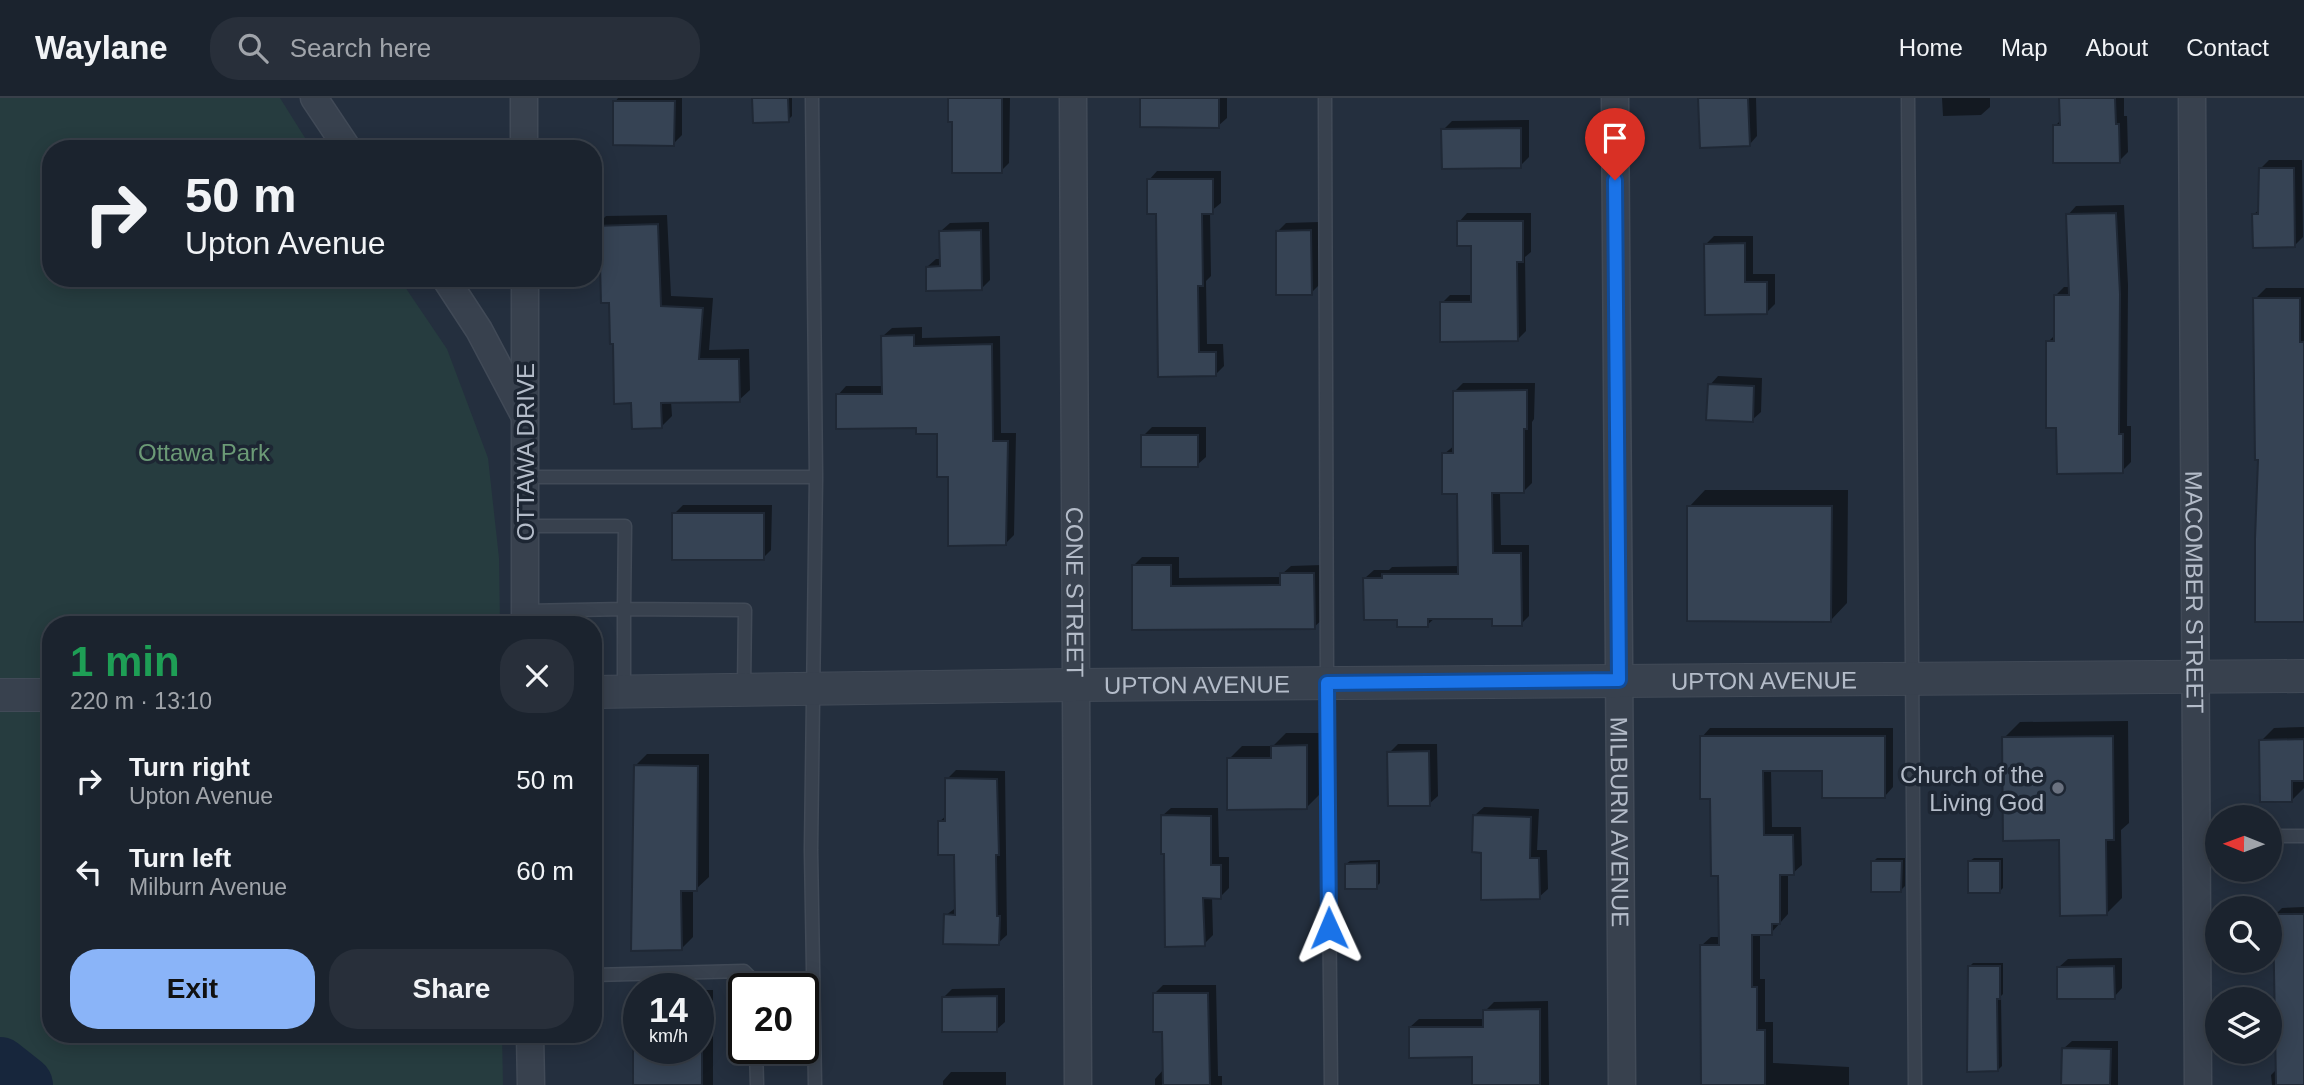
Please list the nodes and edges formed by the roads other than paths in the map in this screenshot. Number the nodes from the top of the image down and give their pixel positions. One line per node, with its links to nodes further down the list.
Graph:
1 (314, 98): 9 (street)
2 (524, 98): 10 (street)
3 (812, 98): 15 (lane)
4 (1073, 98): 25 (street, CONE STREET)
5 (1325, 98): 24 (lane)
6 (1615, 98): 23 (street, MILBURN AVENUE)
7 (1908, 98): 22 (lane)
8 (2192, 98): 21 (street, MACOMBER STREET)
9 (342, 140)
10 (524, 140)
11 (451, 287): 13 (street)
12 (525, 287): 13 (street, OTTAWA DRIVE)
13 (525, 416): 14 (street, OTTAWA DRIVE)
14 (525, 477): 15 (lane); 16 (street, OTTAWA DRIVE)
15 (816, 477): 26 (lane)
16 (526, 526): 17 (lane); 18 (street, OTTAWA DRIVE)
17 (624, 609): 19 (lane); 27 (lane); 28 (lane)
18 (525, 616)
19 (547, 616)
20 (2304, 676): 21 (street, UPTON AVENUE)
21 (2196, 677): 22 (street, UPTON AVENUE); 31 (street, MACOMBER STREET)
22 (1912, 679): 23 (street, UPTON AVENUE); 45 (lane)
23 (1619, 680): 24 (street, UPTON AVENUE); 44 (street, MILBURN AVENUE)
24 (1327, 683): 25 (street, UPTON AVENUE); 43 (lane)
25 (1075, 685): 26 (street, UPTON AVENUE); 42 (street, CONE STREET)
26 (812, 689): 27 (street, UPTON AVENUE); 41 (lane)
27 (744, 690): 28 (street, UPTON AVENUE)
28 (608, 692)
29 (0, 695): 30 (street)
30 (42, 695)
31 (2205, 808)
32 (2282, 836): 33 (lane)
33 (2304, 836)
34 (2205, 882): 46 (street, MACOMBER STREET)
35 (746, 973): 36 (lane)
36 (602, 975)
37 (530, 1043): 39 (street)
38 (756, 1064): 40 (lane)
39 (531, 1085)
40 (757, 1085)
41 (815, 1085)
42 (1078, 1085)
43 (1331, 1085)
44 (1622, 1085)
45 (1915, 1085)
46 (2198, 1085)

